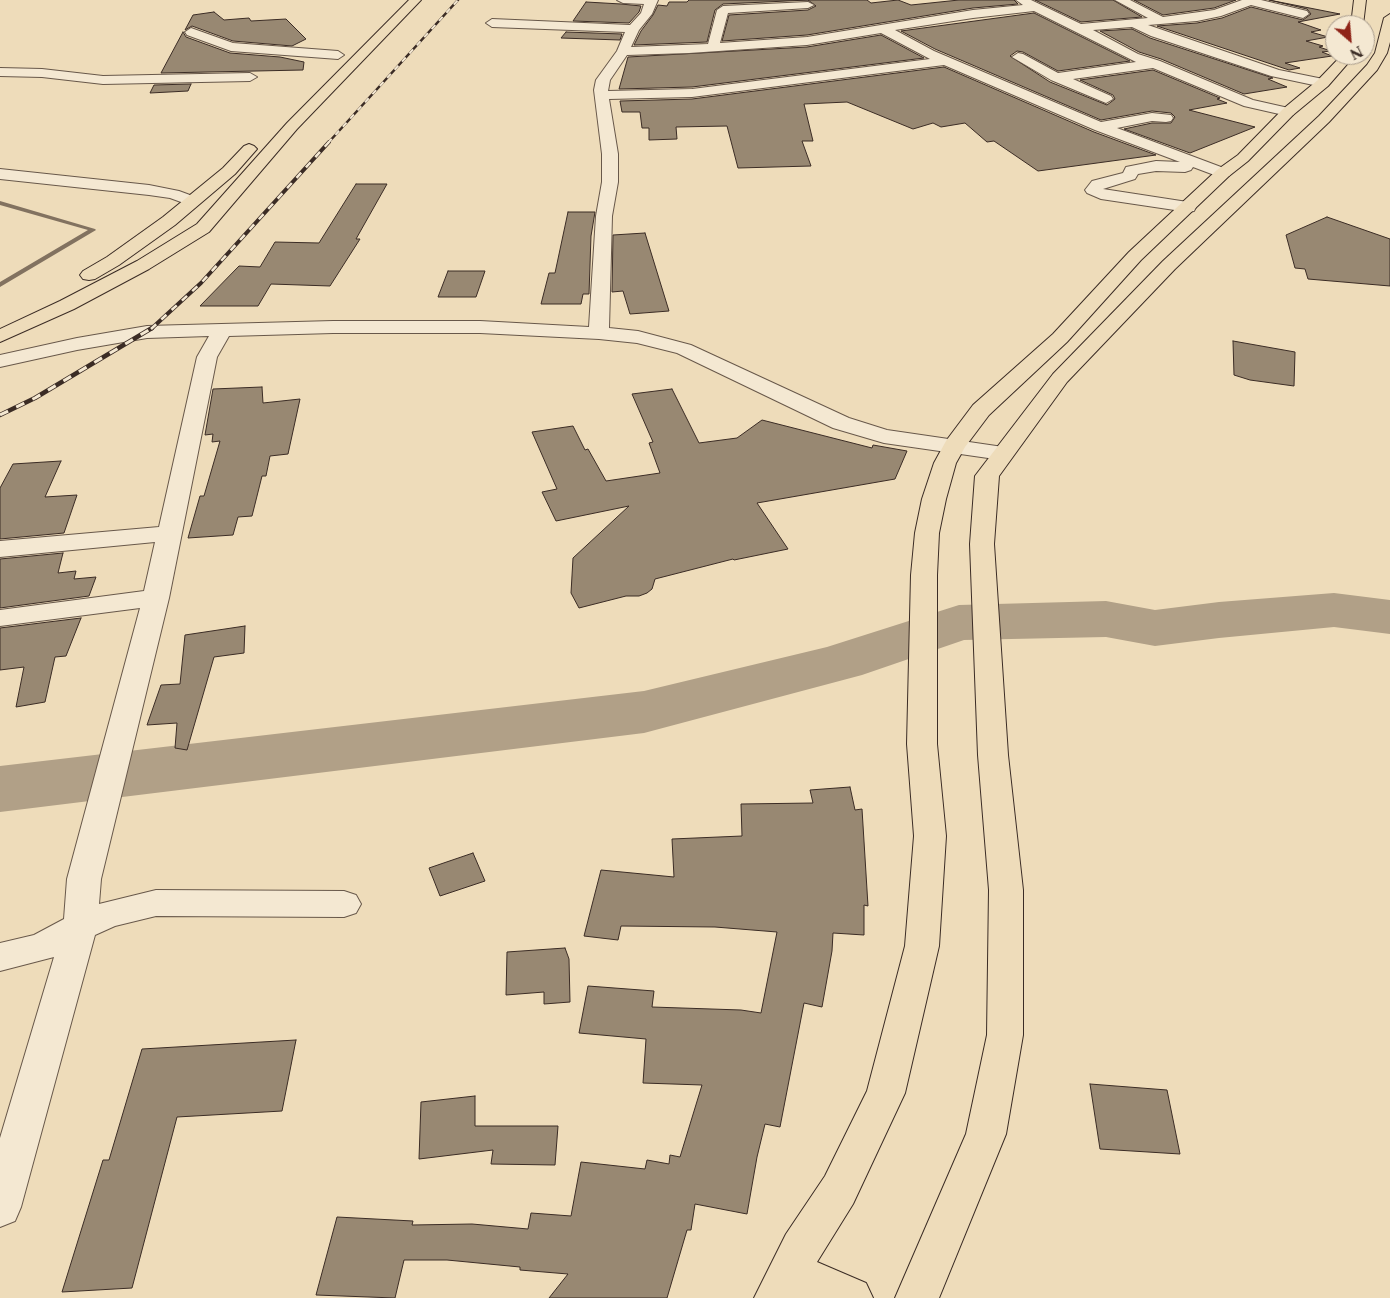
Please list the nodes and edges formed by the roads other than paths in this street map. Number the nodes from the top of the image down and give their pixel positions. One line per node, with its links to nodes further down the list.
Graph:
1 (396, 0): 29 (main road)
2 (415, 0): 54 (main road)
3 (623, 0): 4 (street)
4 (652, 0): 23 (street)
5 (1022, 0): 10 (street)
6 (1121, 0): 17 (street)
7 (1252, 0): 14 (street); 17 (street)
8 (1360, 0): 15 (main road)
9 (809, 7): 11 (street)
10 (1034, 7): 18 (street); 22 (street)
11 (745, 8): 16 (street); 27 (street)
12 (907, 10): 18 (street)
13 (1390, 13): 57 (main road)
14 (1303, 14)
15 (1358, 15)
16 (755, 20)
17 (1161, 20): 20 (street)
18 (928, 22): 24 (street)
19 (492, 23): 23 (street)
20 (1134, 23): 22 (street); 40 (street)
21 (831, 25): 26 (street)
22 (1079, 28): 32 (street)
23 (633, 29): 28 (street)
24 (883, 29): 26 (street); 31 (street)
25 (191, 32): 29 (street)
26 (846, 36): 27 (street)
27 (713, 47): 28 (street)
28 (623, 51): 41 (street)
29 (338, 55): 35 (main road)
30 (1018, 57): 38 (street)
31 (947, 61): 41 (street); 45 (street)
32 (1155, 64): 38 (street); 43 (street)
33 (1340, 65): 40 (main road)
34 (182, 69): 39 (street)
35 (326, 69)
36 (0, 72): 39 (street)
37 (250, 77): 39 (street)
38 (1059, 77): 42 (street)
39 (157, 79)
40 (1323, 83): 43 (main road)
41 (602, 95): 53 (street)
42 (1106, 99)
43 (1288, 112): 47 (main road)
44 (1166, 118): 45 (street)
45 (1100, 127): 47 (street)
46 (259, 136): 49 (main road)
47 (1215, 171): 50 (main road); 50 (street)
48 (0, 174): 49 (street)
49 (192, 201): 51 (main road)
50 (1188, 207): 56 (main road)
51 (0, 323)
52 (222, 331): 53 (street); 55 (street); 58 (street)
53 (599, 333): 56 (street)
54 (0, 336)
55 (0, 361)
56 (954, 446): 57 (street); 66 (main road)
57 (1002, 454): 68 (main road)
58 (170, 533): 59 (street); 60 (street)
59 (0, 549)
60 (156, 598): 61 (street); 63 (street)
61 (0, 618)
62 (344, 904): 63 (street)
63 (80, 926): 64 (street); 65 (street)
64 (0, 957)
65 (0, 1207)
66 (784, 1285): 67 (main road)
67 (851, 1298)
68 (917, 1298)

